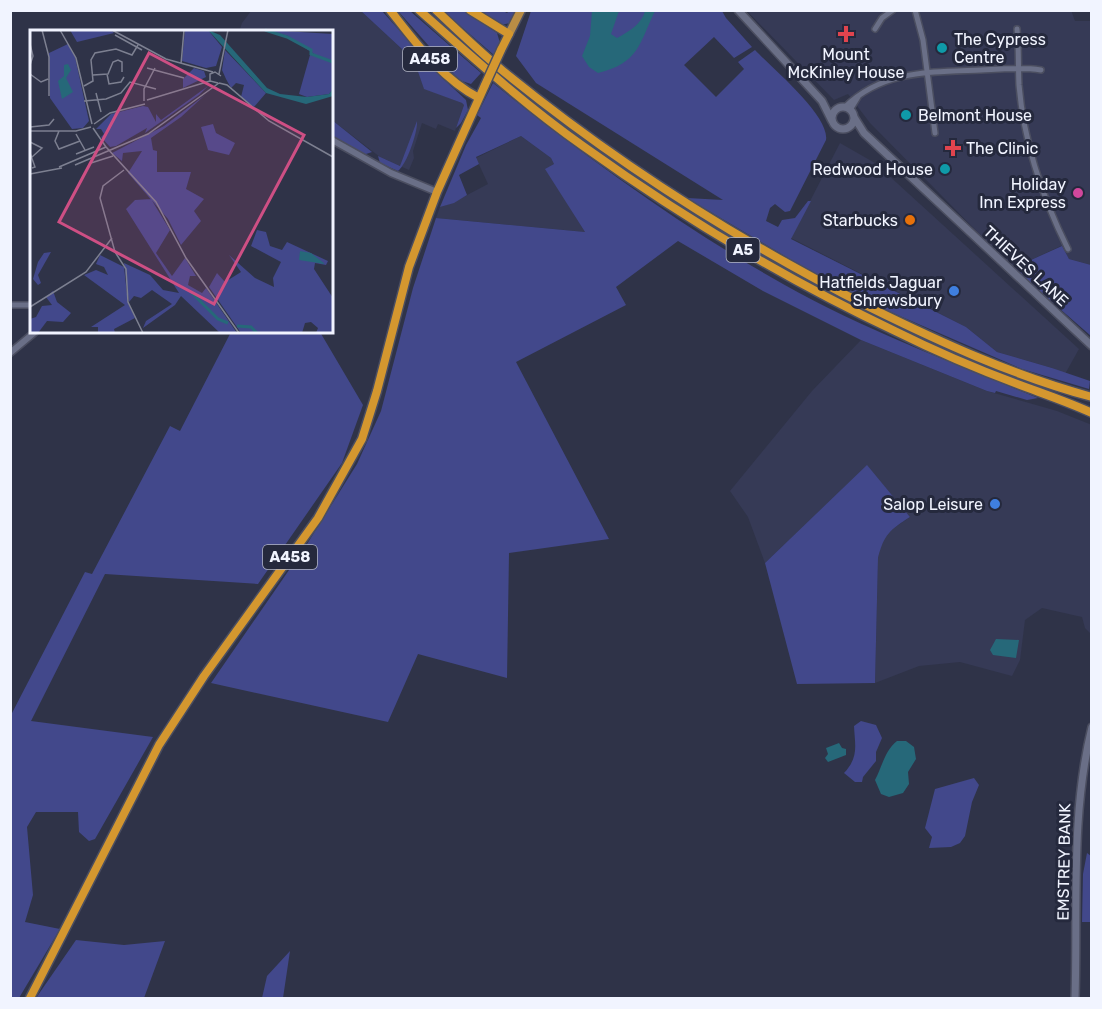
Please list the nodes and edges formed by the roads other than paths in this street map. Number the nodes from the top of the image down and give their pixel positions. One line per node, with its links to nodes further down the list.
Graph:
1 (390, 10): 15 (highway, A458)
2 (419, 10): 31 (highway, A5)
3 (436, 10): 30 (highway, A5)
4 (470, 10): 11 (highway)
5 (521, 10): 11 (main road, A458)
6 (738, 10): 16 (main road)
7 (893, 10): 9 (street)
8 (915, 10): 14 (street)
9 (875, 29)
10 (1017, 29): 12 (street)
11 (509, 34): 15 (highway, A458, bridge)
12 (1019, 68): 13 (street); 14 (street); 24 (street)
13 (1041, 70)
14 (926, 71): 17 (street); 21 (street)
15 (479, 98): 23 (highway, A458)
16 (822, 101): 17 (main road); 18 (main road)
17 (846, 111): 18 (main road); 19 (main road); 20 (main road)
18 (832, 120): 19 (main road)
19 (847, 128): 20 (main road)
20 (864, 133): 28 (main road, THIEVES LANE)
21 (935, 133)
22 (333, 141): 23 (street)
23 (437, 192): 33 (highway, A458)
24 (1068, 249)
25 (10, 305): 26 (street)
26 (30, 305)
27 (34, 333): 29 (street)
28 (1092, 346)
29 (10, 353)
30 (1092, 397)
31 (1092, 413)
32 (1092, 727): 34 (main road, EMSTREY BANK)
33 (30, 999)
34 (1075, 999)

